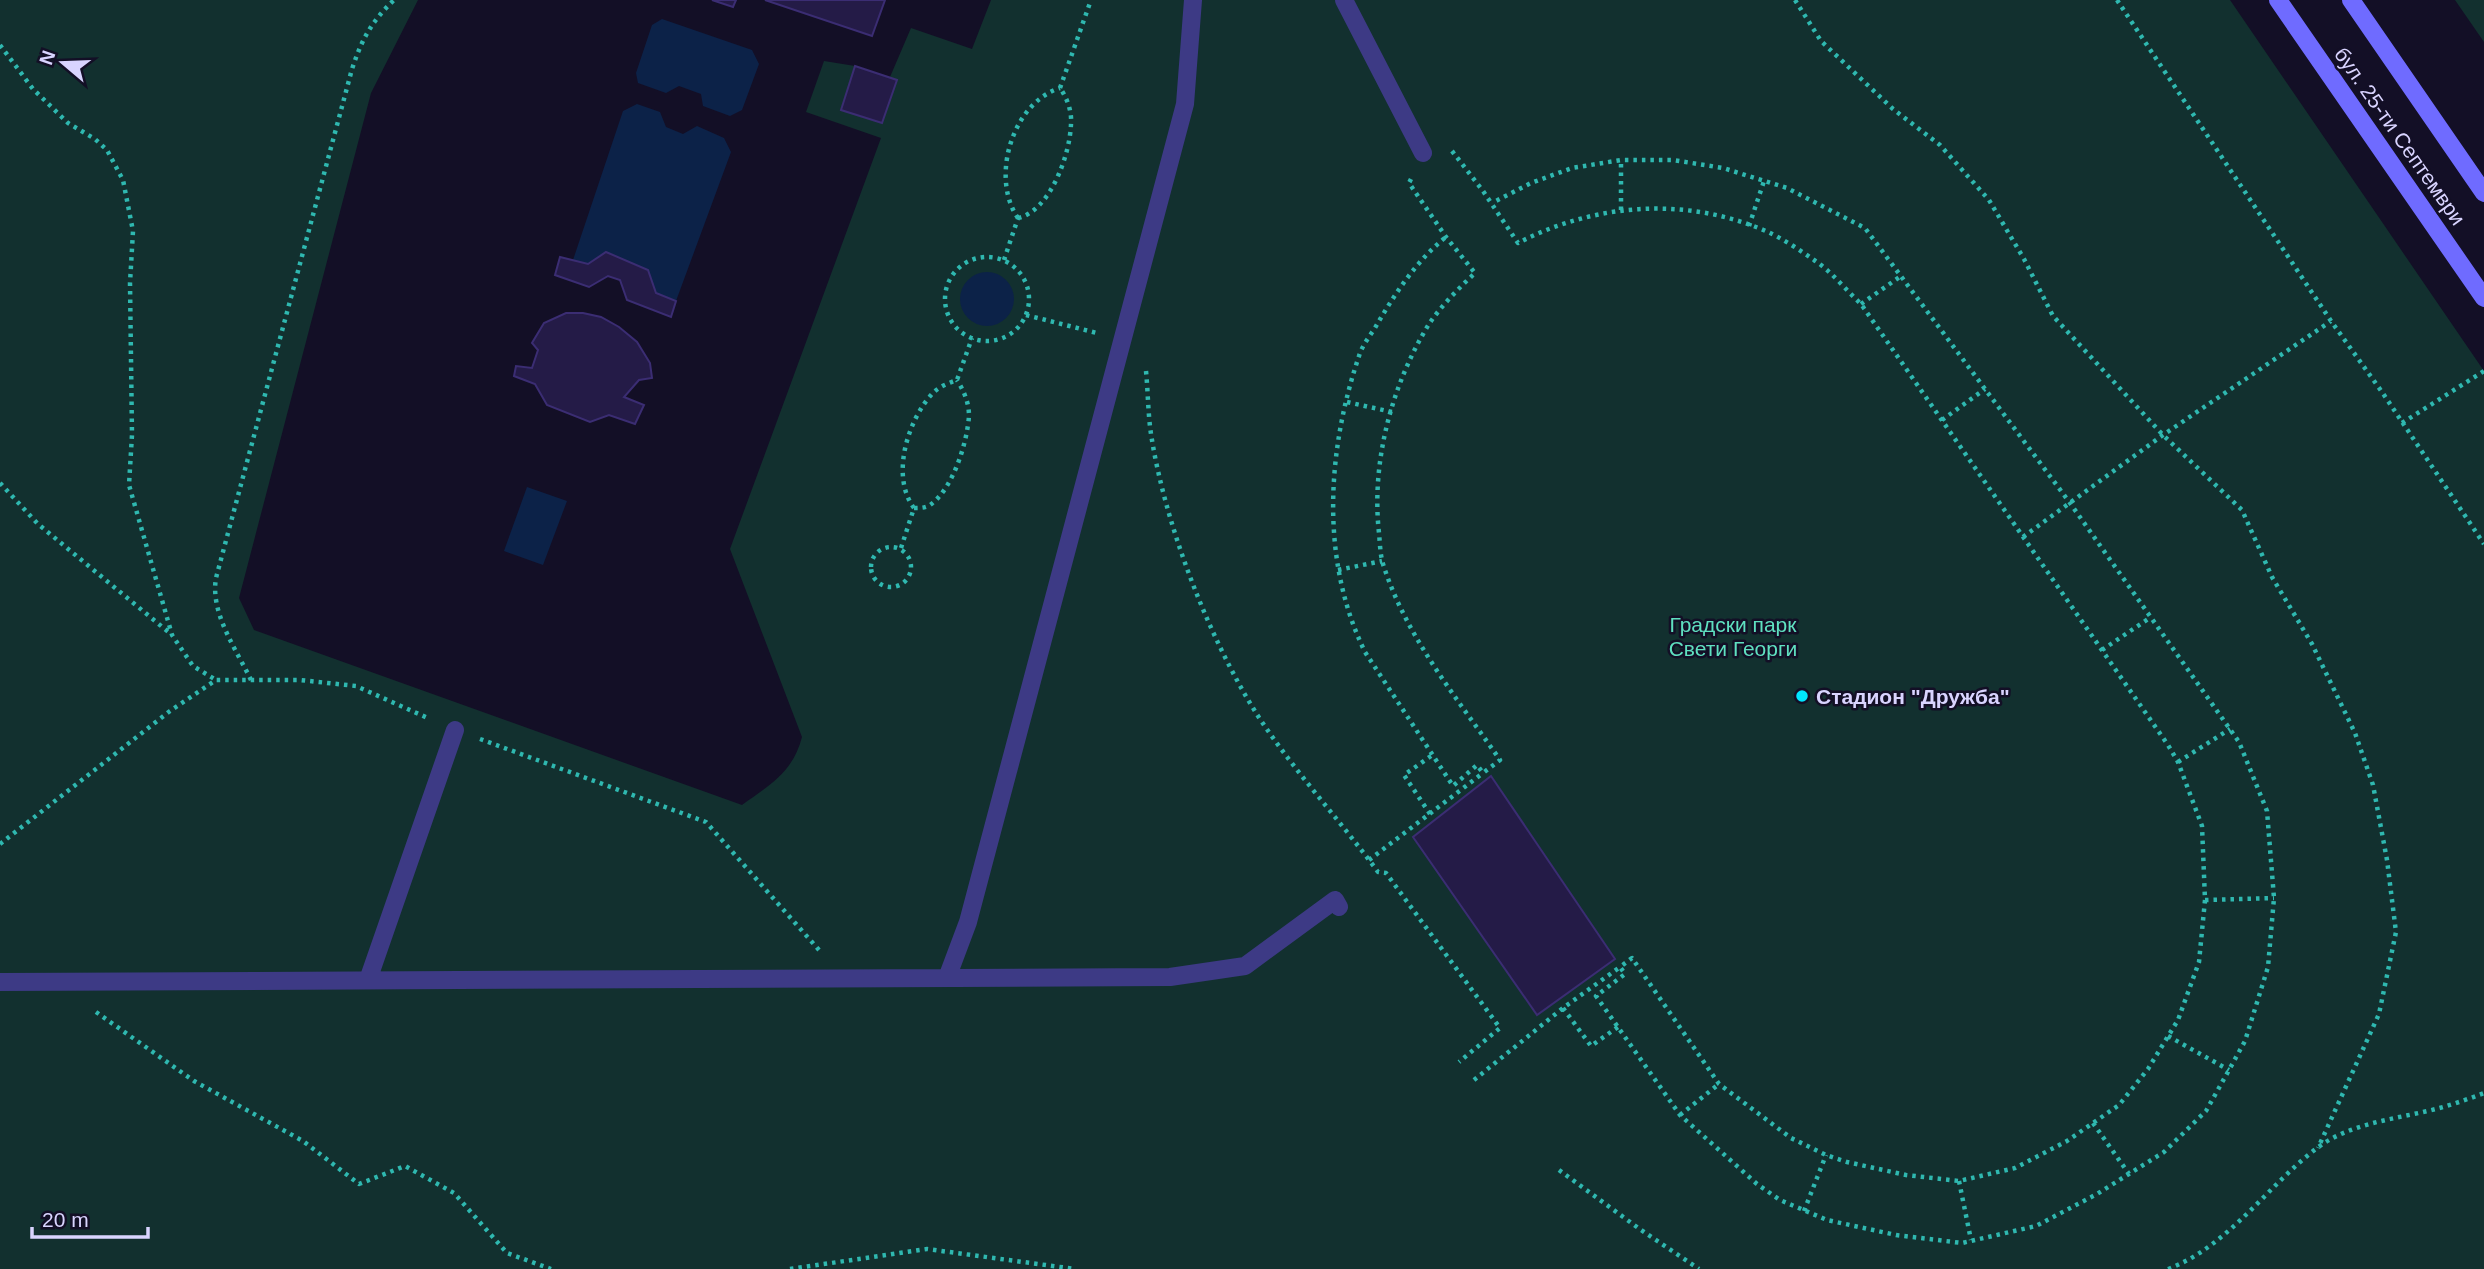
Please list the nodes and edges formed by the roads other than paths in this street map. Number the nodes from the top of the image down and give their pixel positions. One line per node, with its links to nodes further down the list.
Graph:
1 (1192, 0): 10 (lane)
2 (1344, 0): 5 (lane)
3 (2278, 0): 7 (main road, бул. 25-ти Септември)
4 (2351, 0): 6 (main road, бул. 25-ти Септември)
5 (1423, 153)
6 (2484, 193)
7 (2484, 298)
8 (455, 730): 11 (lane)
9 (1339, 907): 10 (lane)
10 (947, 978): 11 (lane)
11 (368, 980): 12 (lane)
12 (0, 982)

